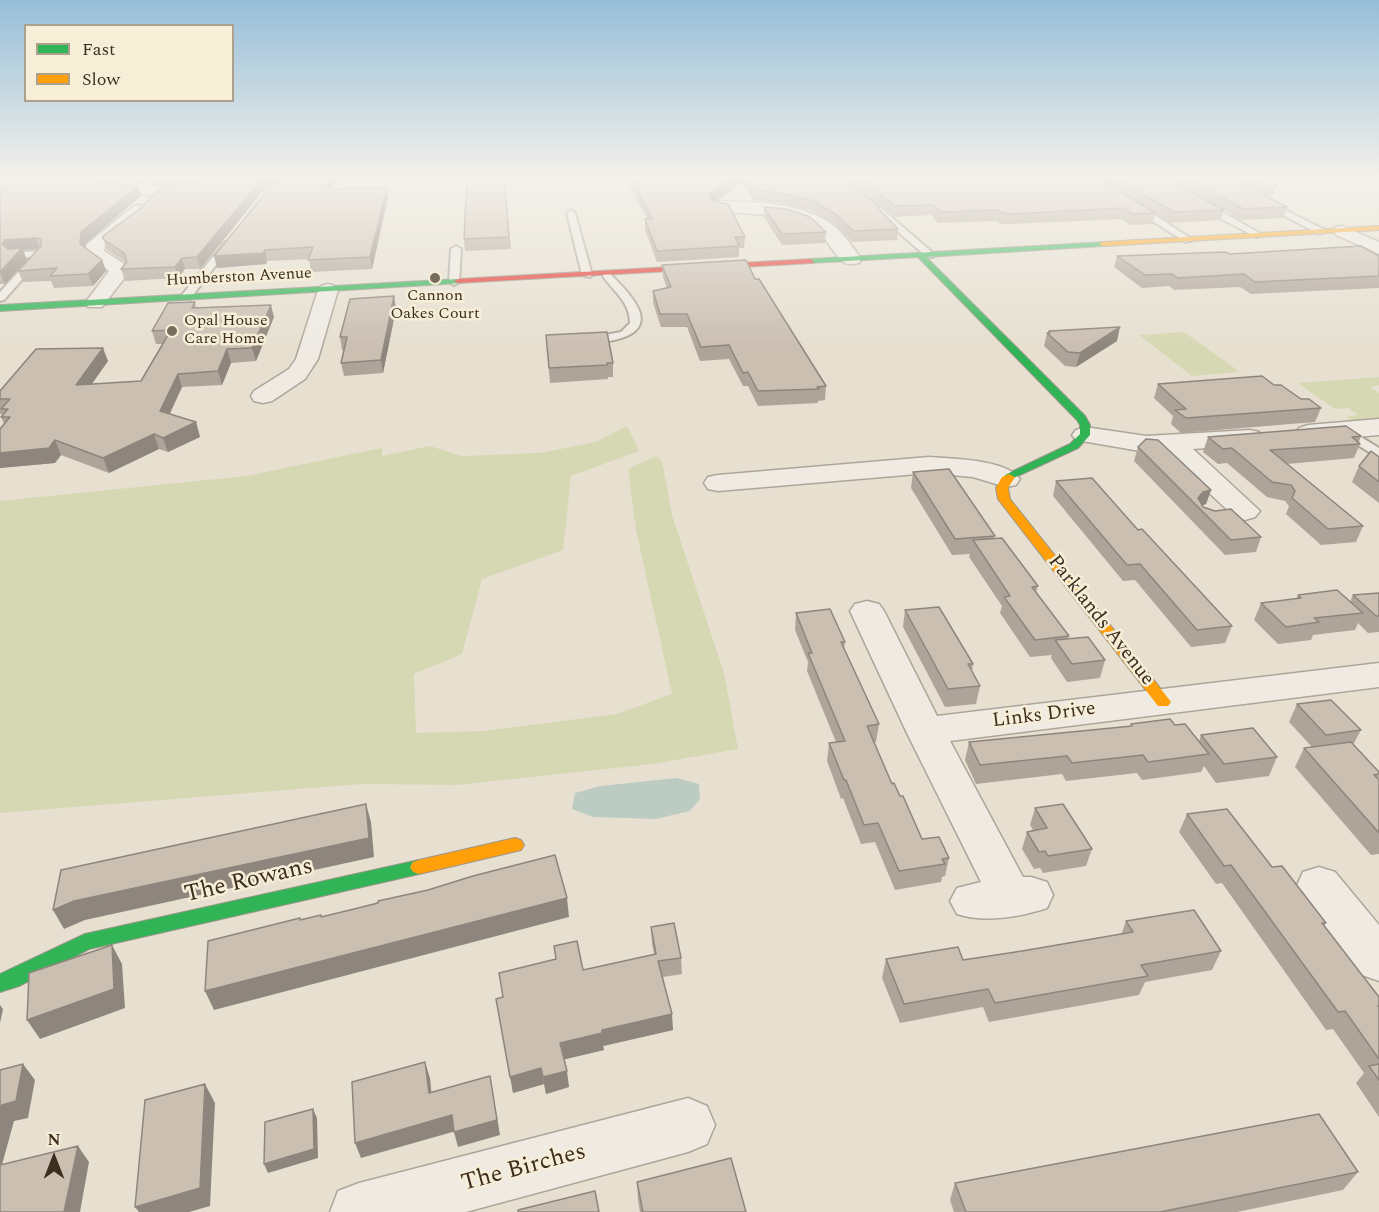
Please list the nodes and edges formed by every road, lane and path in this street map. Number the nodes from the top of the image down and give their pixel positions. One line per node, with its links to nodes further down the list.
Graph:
1 (108, 235): 22 (street)
2 (235, 235): 20 (lane)
3 (577, 235): 17 (lane)
4 (832, 235): 15 (street)
5 (903, 235): 14 (lane)
6 (1180, 235): 10 (lane)
7 (1259, 235): 8 (main road, Humberston Avenue); 10 (main road, Humberston Avenue)
8 (1268, 235)
9 (1349, 235): 12 (street)
10 (1189, 240): 14 (main road, Humberston Avenue)
11 (456, 249): 18 (lane)
12 (1379, 249)
13 (14, 255): 21 (lane)
14 (925, 255): 15 (main road, Humberston Avenue); 28 (main road)
15 (852, 259): 16 (main road, Humberston Avenue)
16 (606, 274): 17 (main road, Humberston Avenue); 24 (lane)
17 (587, 275): 18 (main road, Humberston Avenue)
18 (454, 282): 19 (main road, Humberston Avenue)
19 (327, 290): 20 (main road, Humberston Avenue); 25 (street)
20 (186, 297): 22 (main road, Humberston Avenue)
21 (0, 298)
22 (95, 303): 23 (main road, Humberston Avenue)
23 (0, 308)
24 (587, 340)
25 (263, 396)
26 (1379, 427): 27 (street)
27 (1343, 430): 29 (street); 31 (lane)
28 (1085, 435): 29 (street); 33 (main road)
29 (1172, 444): 35 (street)
30 (856, 447): 32 (street)
31 (1379, 454)
32 (871, 470): 33 (street); 34 (street)
33 (1006, 479): 38 (main road, Parklands Avenue)
34 (718, 483)
35 (1210, 514)
36 (869, 611): 39 (street)
37 (1379, 675): 38 (street, Parklands Avenue)
38 (1162, 702): 39 (street, Links Drive)
39 (925, 731): 42 (street)
40 (515, 845): 44 (main road, The Rowans)
41 (1319, 885): 43 (street)
42 (1006, 897)
43 (1377, 955)
44 (0, 983)
45 (688, 1125): 46 (street, The Birches)
46 (360, 1212)

